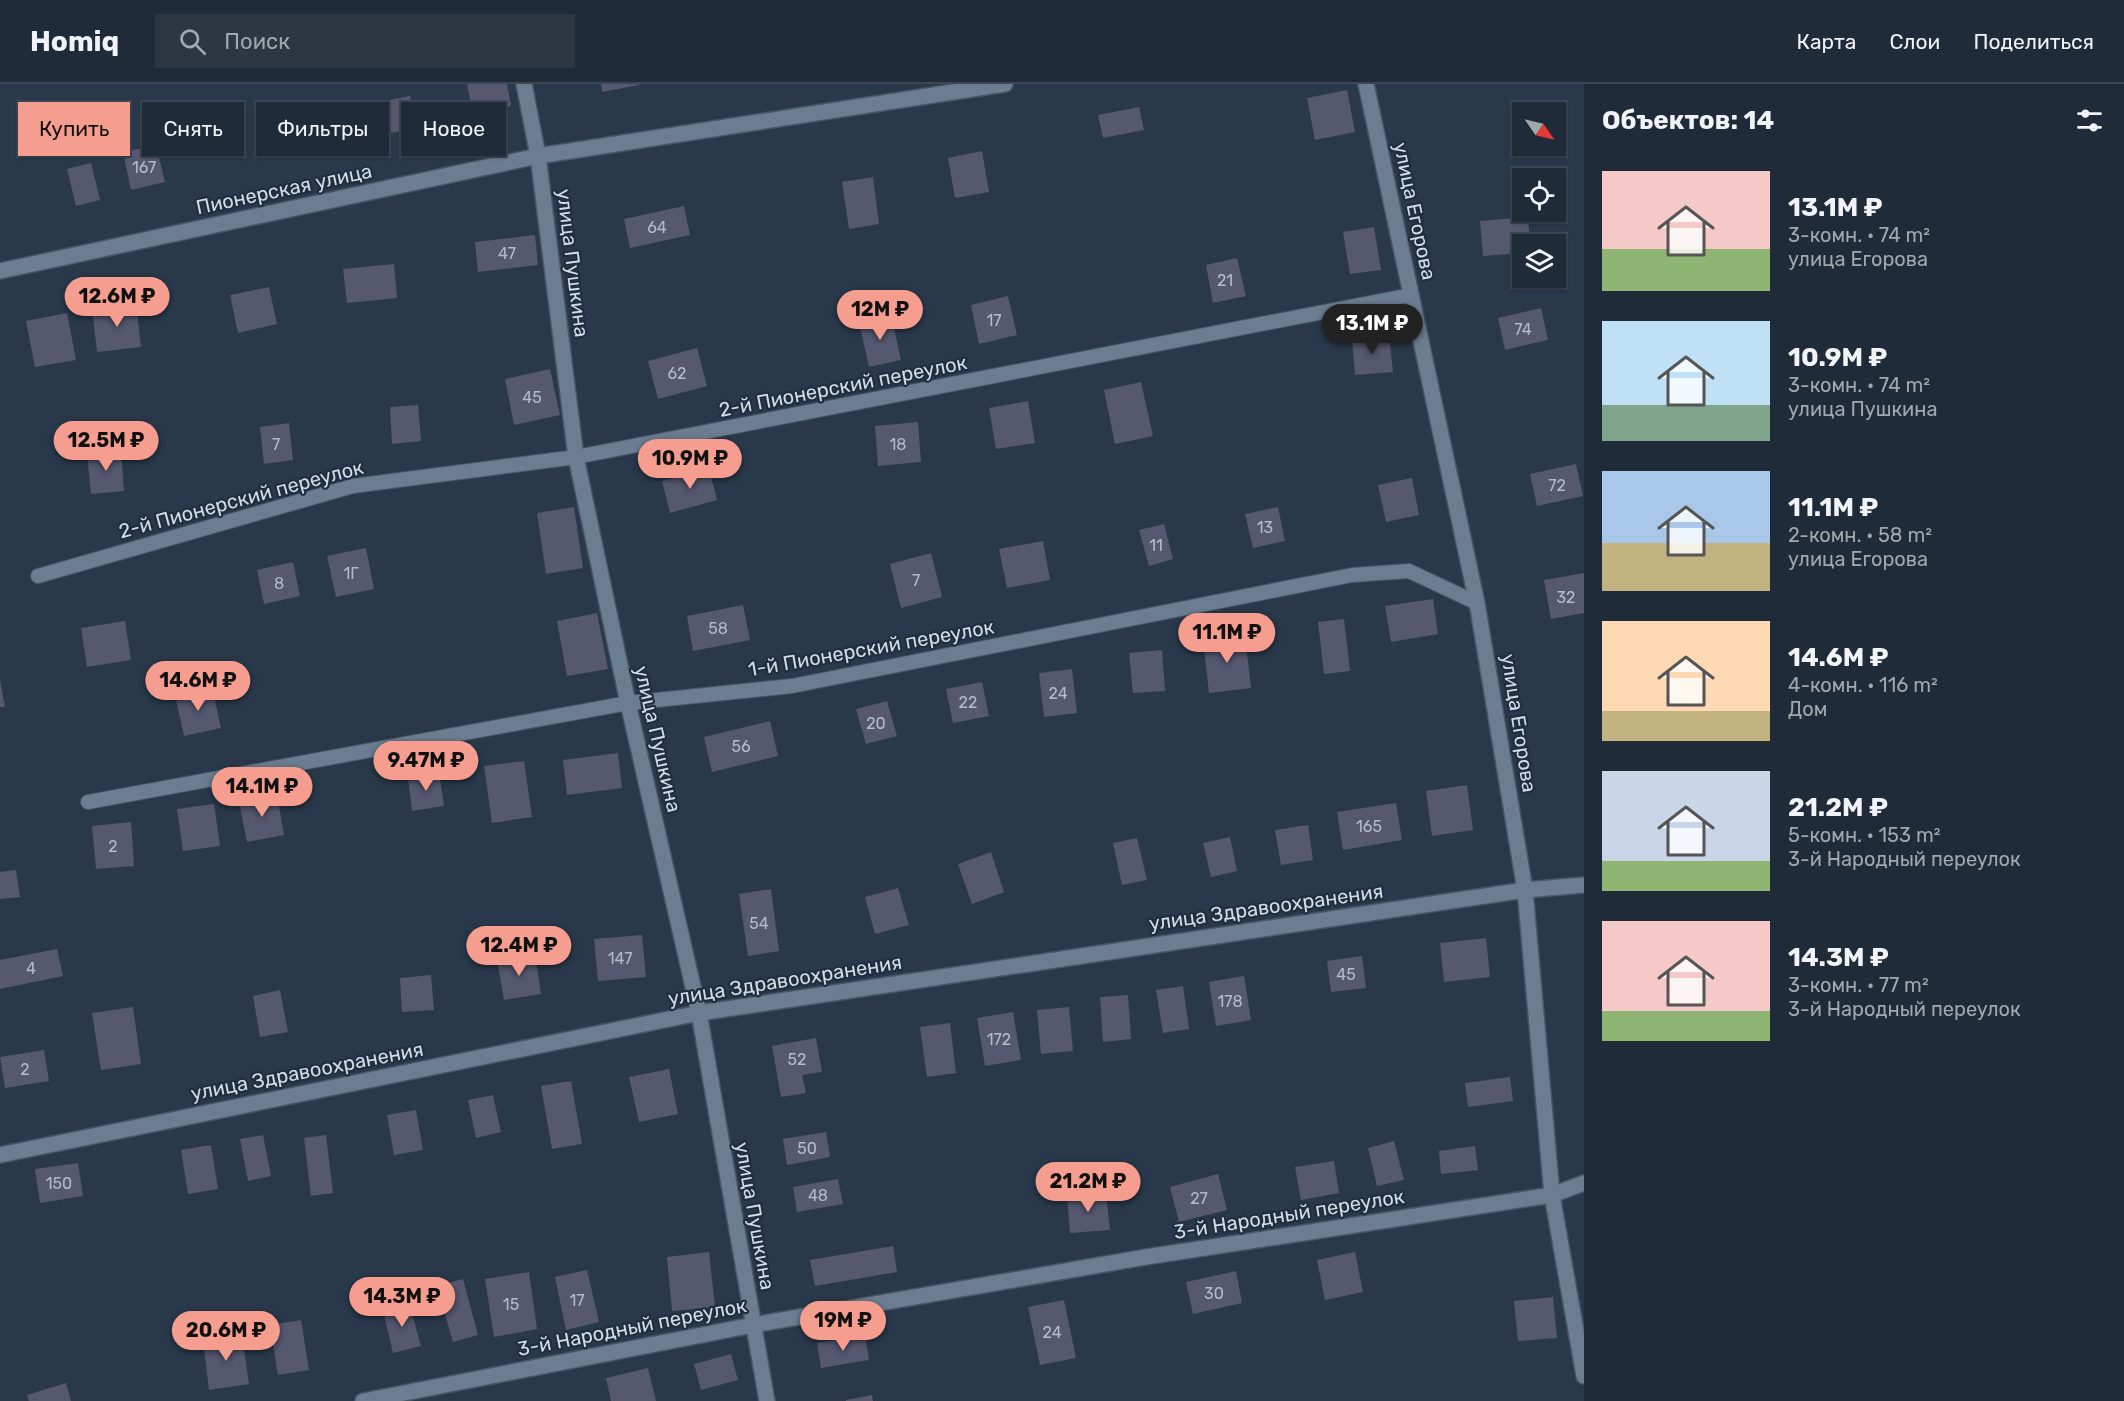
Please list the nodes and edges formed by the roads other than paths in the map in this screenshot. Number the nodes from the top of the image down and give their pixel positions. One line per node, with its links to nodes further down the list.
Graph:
1 (524, 84): 4 (street, улица Пушкина)
2 (1005, 84): 4 (street, Пионерская улица)
3 (1366, 84): 6 (street, улица Егорова)
4 (538, 156): 5 (street, Пионерская улица); 7 (street, улица Пушкина)
5 (0, 271)
6 (1412, 295): 7 (lane, 2-й Пионерский переулок); 9 (street, улица Егорова)
7 (576, 457): 8 (lane, 2-й Пионерский переулок); 10 (street, улица Пушкина)
8 (38, 576)
9 (1477, 603): 10 (lane, 1-й Пионерский переулок); 13 (street, улица Егорова)
10 (628, 703): 11 (lane, 1-й Пионерский переулок); 14 (street, улица Пушкина)
11 (88, 802)
12 (1584, 885): 13 (street, улица Здравоохранения)
13 (1525, 890): 14 (street, улица Здравоохранения); 17 (street, улица Егорова)
14 (699, 1013): 15 (street, улица Здравоохранения); 18 (street, улица Пушкина)
15 (0, 1155)
16 (1584, 1184): 17 (street, 3-й Народный переулок)
17 (1552, 1195): 18 (street, 3-й Народный переулок); 19 (street, улица Егорова)
18 (753, 1324): 20 (street, 3-й Народный переулок); 21 (street, улица Пушкина)
19 (1584, 1376)
20 (363, 1401)
21 (767, 1401)

